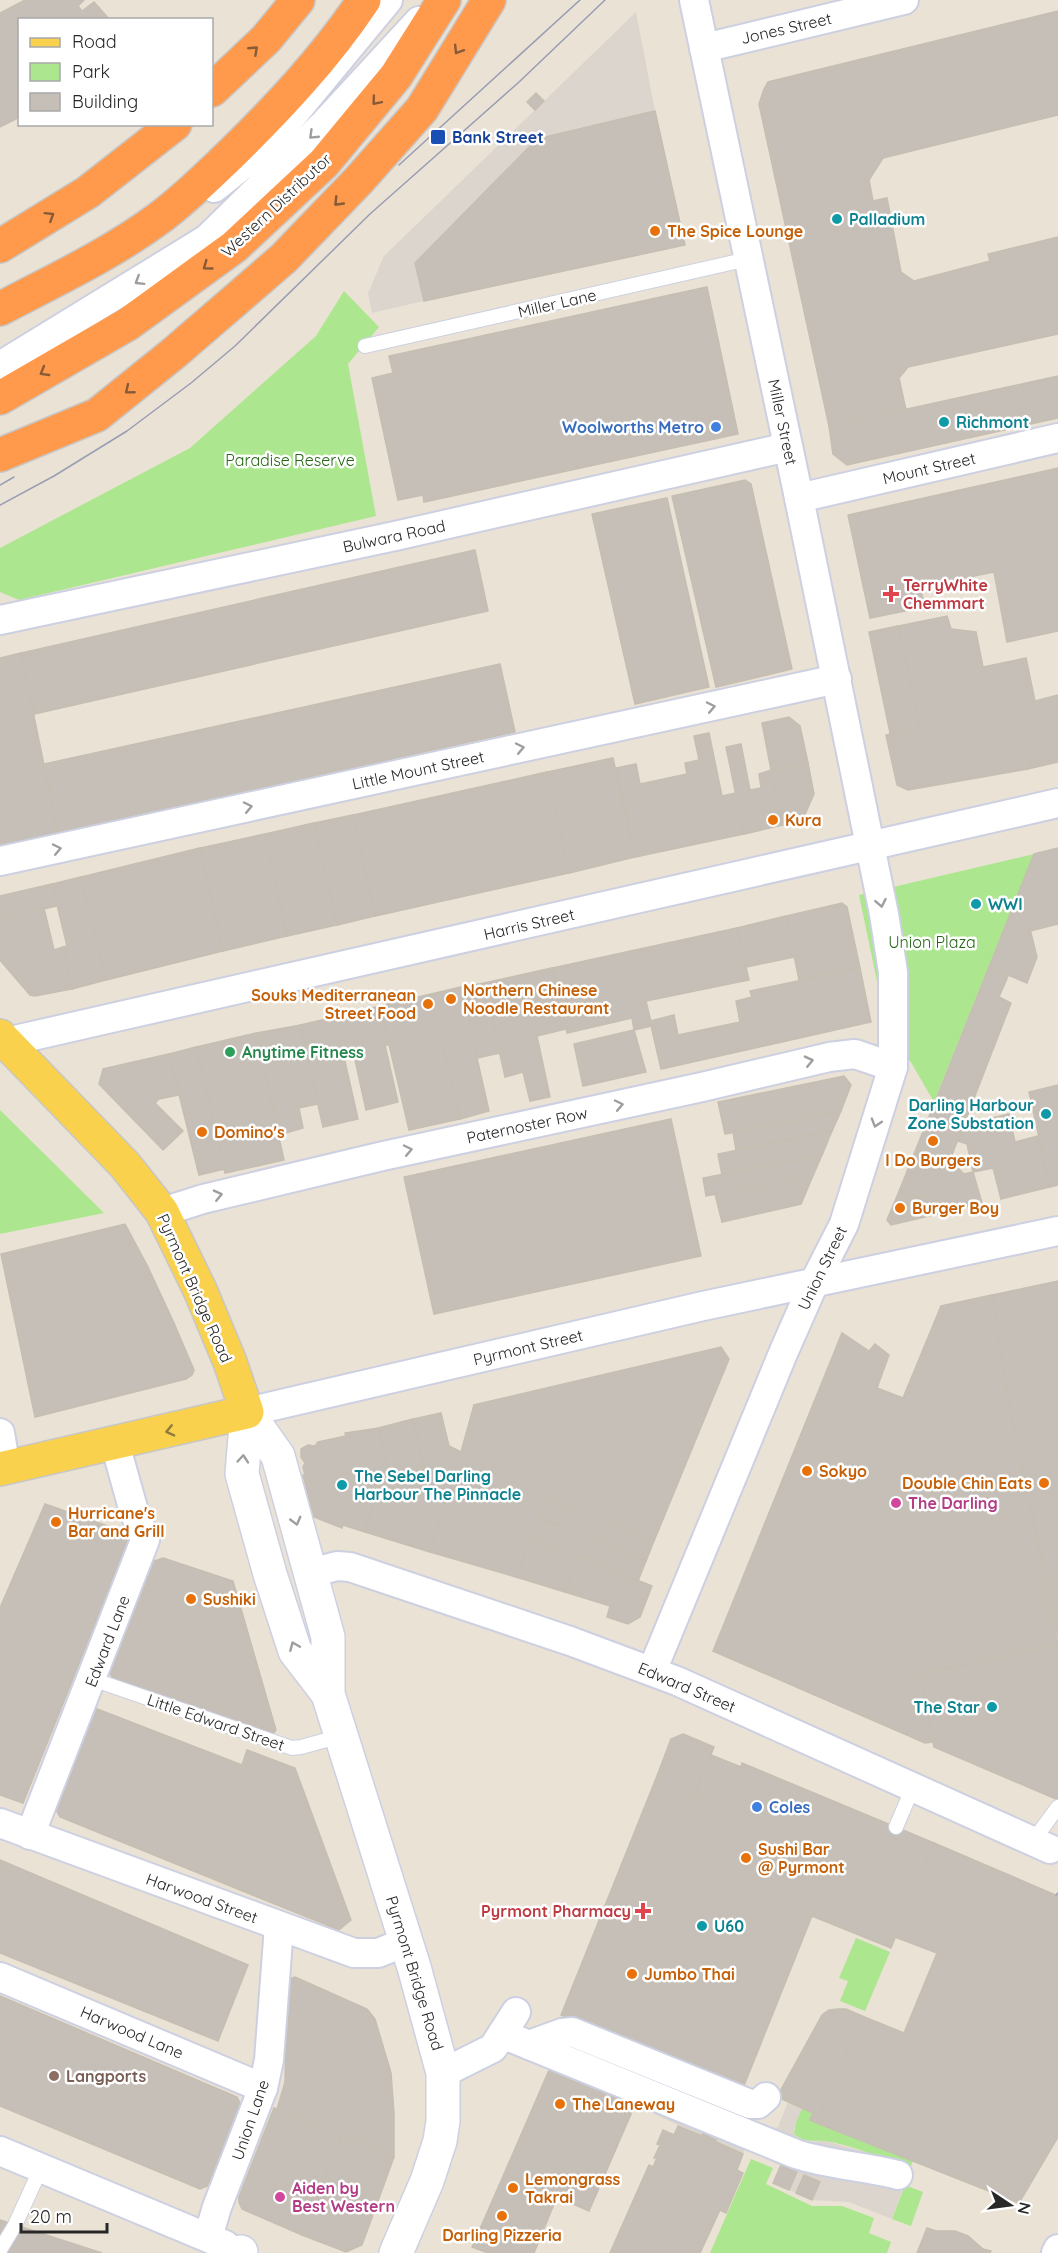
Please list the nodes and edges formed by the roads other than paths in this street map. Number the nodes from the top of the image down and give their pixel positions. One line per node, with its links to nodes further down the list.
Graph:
1 (297, 0): 9 (highway, one-way to 1)
2 (364, 0): 13 (highway)
3 (388, 0): 14 (street)
4 (441, 0): 16 (street, one-way to 16); 17 (highway, Western Distributor, one-way to 17)
5 (489, 0): 20 (highway, one-way to 20)
6 (694, 0): 8 (street, Miller Street)
7 (904, 0): 8 (street, Jones Street)
8 (704, 48): 12 (street, Miller Street)
9 (213, 89)
10 (172, 126): 11 (highway, one-way to 10)
11 (0, 246)
12 (748, 259): 15 (lane, Miller Lane); 19 (street, Miller Street)
13 (0, 309)
14 (0, 317)
15 (365, 346)
16 (0, 366)
17 (0, 398)
18 (1058, 438): 21 (street, Mount Street)
19 (788, 447): 21 (street, Miller Street); 22 (street, Bulwara Road)
20 (0, 455)
21 (800, 498): 23 (street, Miller Street)
22 (0, 620)
23 (837, 680): 25 (street, Miller Street); 26 (street, Little Mount Street, one-way to 23)
24 (1058, 803): 25 (street, Harris Street)
25 (870, 845): 27 (street, Harris Street); 28 (street, Union Street, one-way to 28)
26 (0, 861)
27 (2, 1038): 29 (main road, Pyrmont Bridge Road)
28 (893, 1067): 29 (street, Paternoster Row, one-way to 28); 31 (street, Union Street, one-way to 31)
29 (162, 1212): 32 (main road, Pyrmont Bridge Road)
30 (1058, 1230): 31 (street, Pyrmont Street)
31 (814, 1283): 32 (street, Pyrmont Street); 37 (street, Union Street)
32 (247, 1412): 34 (main road, Pyrmont Street, one-way to 34); 36 (street, Pyrmont Bridge Road, one-way to 36); 39 (street, Pyrmont Bridge Road, one-way to 32)
33 (0, 1433): 35 (street)
34 (115, 1443): 35 (main road, Pyrmont Street); 38 (street, Edward Lane)
35 (3, 1469)
36 (311, 1573): 37 (street, Edward Street); 39 (street, Pyrmont Bridge Road)
37 (651, 1671): 41 (street, Edward Street)
38 (92, 1679): 40 (lane, Little Edward Street); 45 (street, Edward Lane)
39 (328, 1694): 40 (street, Pyrmont Bridge Road)
40 (341, 1736): 48 (street, Pyrmont Bridge Road)
41 (913, 1787): 44 (lane); 46 (street, Edward Street)
42 (1058, 1807): 46 (lane)
43 (0, 1823): 45 (street, Harwood Street)
44 (896, 1827)
45 (30, 1835): 47 (street, Harwood Street)
46 (1047, 1846)
47 (279, 1926): 48 (street, Harwood Street); 52 (street, Union Lane)
48 (406, 1942): 51 (street, Pyrmont Bridge Road)
49 (0, 1977): 52 (street, Harwood Lane)
50 (529, 2044): 51 (street); 53 (street); 56 (street)
51 (443, 2073): 60 (street, Pyrmont Bridge Road)
52 (263, 2088): 57 (street, Union Lane)
53 (766, 2097)
54 (0, 2151): 55 (street)
55 (41, 2168): 57 (street); 58 (lane)
56 (898, 2175)
57 (208, 2237): 59 (street)
58 (0, 2250)
59 (242, 2252)
60 (396, 2253)

